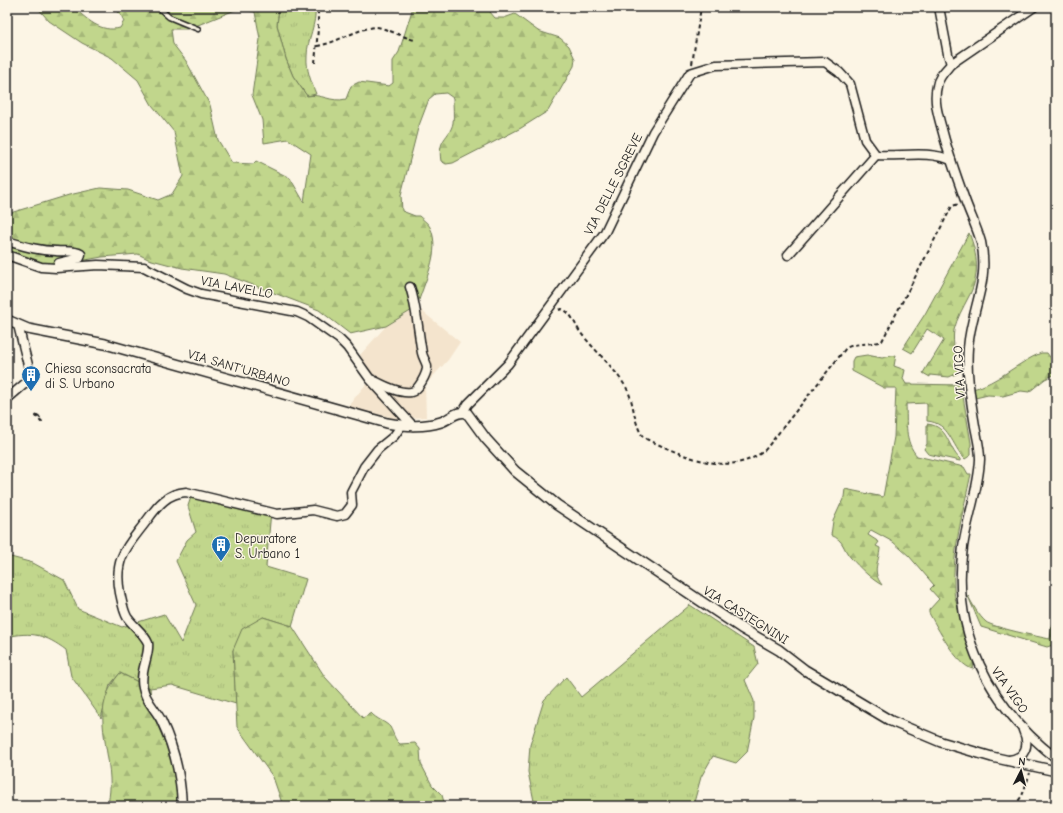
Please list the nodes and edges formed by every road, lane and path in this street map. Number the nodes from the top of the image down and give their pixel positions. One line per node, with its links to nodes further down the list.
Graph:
1 (158, 7): 6 (lane)
2 (318, 7): 8 (path)
3 (701, 7): 11 (path)
4 (939, 7): 10 (street)
5 (1034, 7): 10 (street, VIA VIGO)
6 (198, 30)
7 (415, 40): 8 (path)
8 (316, 46): 9 (path)
9 (315, 63)
10 (951, 64): 13 (street, VIA VIGO)
11 (690, 73): 12 (street); 20 (street, VIA DELLE SGREVE)
12 (876, 155): 13 (street); 17 (street)
13 (951, 160): 14 (street, VIA VIGO)
14 (965, 202): 20 (path); 28 (street, VIA VIGO)
15 (7, 241): 18 (street)
16 (7, 255): 18 (street, VIA LAVELLO)
17 (788, 255)
18 (46, 267): 23 (street, VIA LAVELLO)
19 (410, 287): 23 (street)
20 (544, 314): 25 (street, VIA DELLE SGREVE)
21 (7, 320): 22 (street, VIA SANT'URBANO)
22 (18, 325): 24 (street); 26 (street, VIA SANT'URBANO)
23 (370, 379): 27 (street, VIA LAVELLO)
24 (7, 399)
25 (463, 412): 27 (street, VIA SANT'URBANO); 30 (street, VIA CASTEGNINI)
26 (401, 426): 27 (street, VIA SANT'URBANO); 33 (street)
27 (413, 426)
28 (1022, 728): 29 (street, VIA VIGO); 30 (street, VIA VIGO)
29 (1056, 758)
30 (1008, 760): 31 (street, VIA CASTEGNINI)
31 (1030, 766): 32 (street, VIA CASTEGNINI); 34 (path)
32 (1056, 771)
33 (182, 806)
34 (1014, 806)

